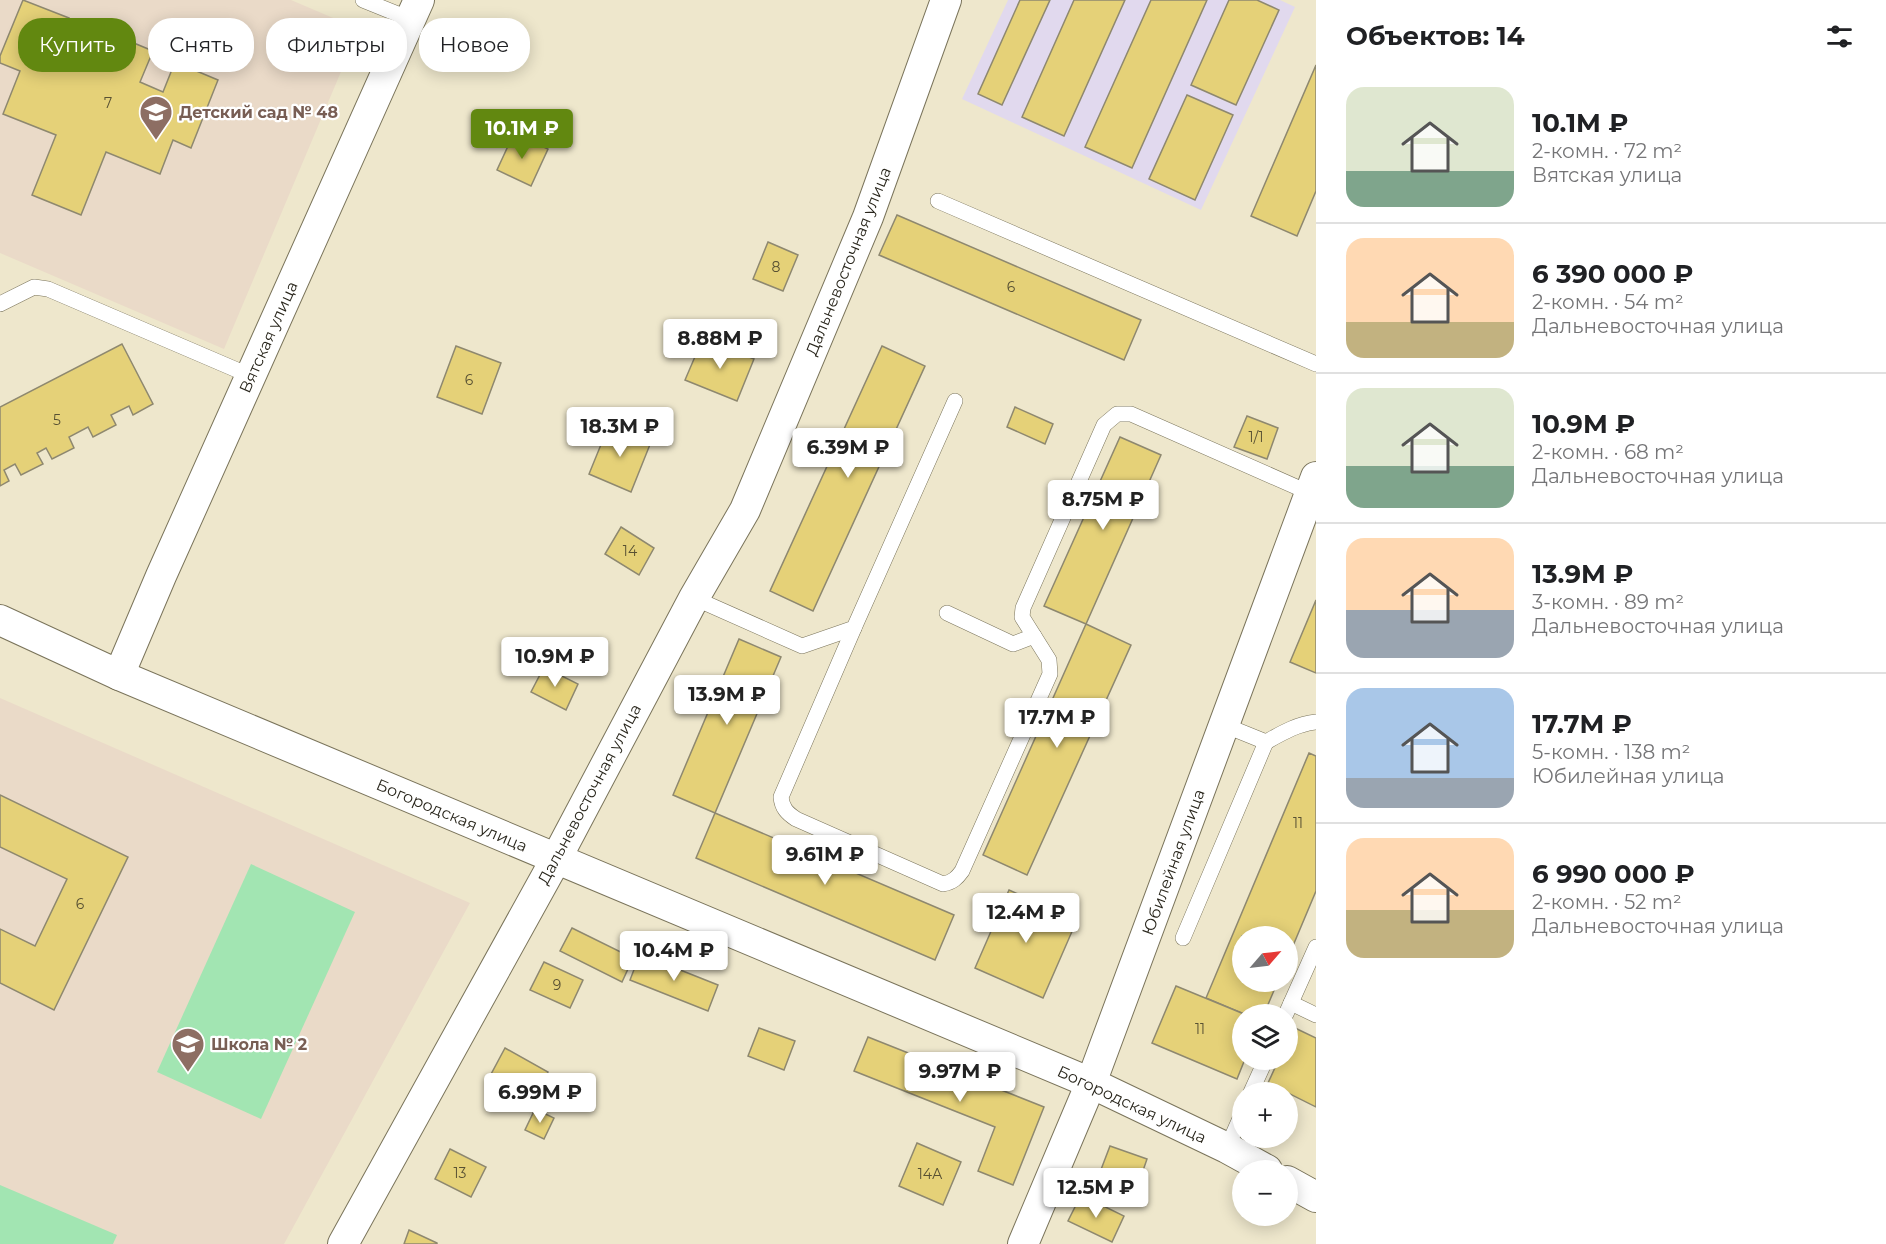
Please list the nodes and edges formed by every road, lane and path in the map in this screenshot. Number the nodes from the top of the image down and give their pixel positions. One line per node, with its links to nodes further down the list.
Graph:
1 (363, 0): 3 (lane)
2 (946, 0): 10 (street, Дальневосточная улица)
3 (415, 10): 7 (street, Вятская улица)
4 (938, 201): 6 (lane)
5 (0, 304): 7 (lane)
6 (1316, 364)
7 (251, 376): 15 (street, Вятская улица)
8 (955, 401): 13 (lane)
9 (1313, 485): 14 (lane); 17 (street, Юбилейная улица)
10 (694, 598): 13 (lane); 19 (street, Дальневосточная улица)
11 (947, 613): 14 (lane)
12 (0, 620): 15 (street, Богородская улица)
13 (855, 628): 14 (lane)
14 (1034, 636)
15 (119, 675): 19 (street, Богородская улица)
16 (1316, 722): 18 (lane)
17 (1224, 725): 18 (lane); 25 (street, Юбилейная улица)
18 (1266, 742): 20 (lane)
19 (556, 859): 25 (street, Богородская улица); 31 (street, Дальневосточная улица)
20 (1183, 938)
21 (1316, 947): 22 (lane)
22 (1290, 1004)
23 (1298, 1010): 24 (lane)
24 (1316, 1015)
25 (1091, 1083): 27 (street, Богородская улица); 32 (street, Юбилейная улица)
26 (1232, 1137): 27 (lane)
27 (1227, 1148): 28 (street, Богородская улица)
28 (1249, 1160)
29 (1298, 1187): 30 (street)
30 (1316, 1197)
31 (343, 1244)
32 (1023, 1244)

